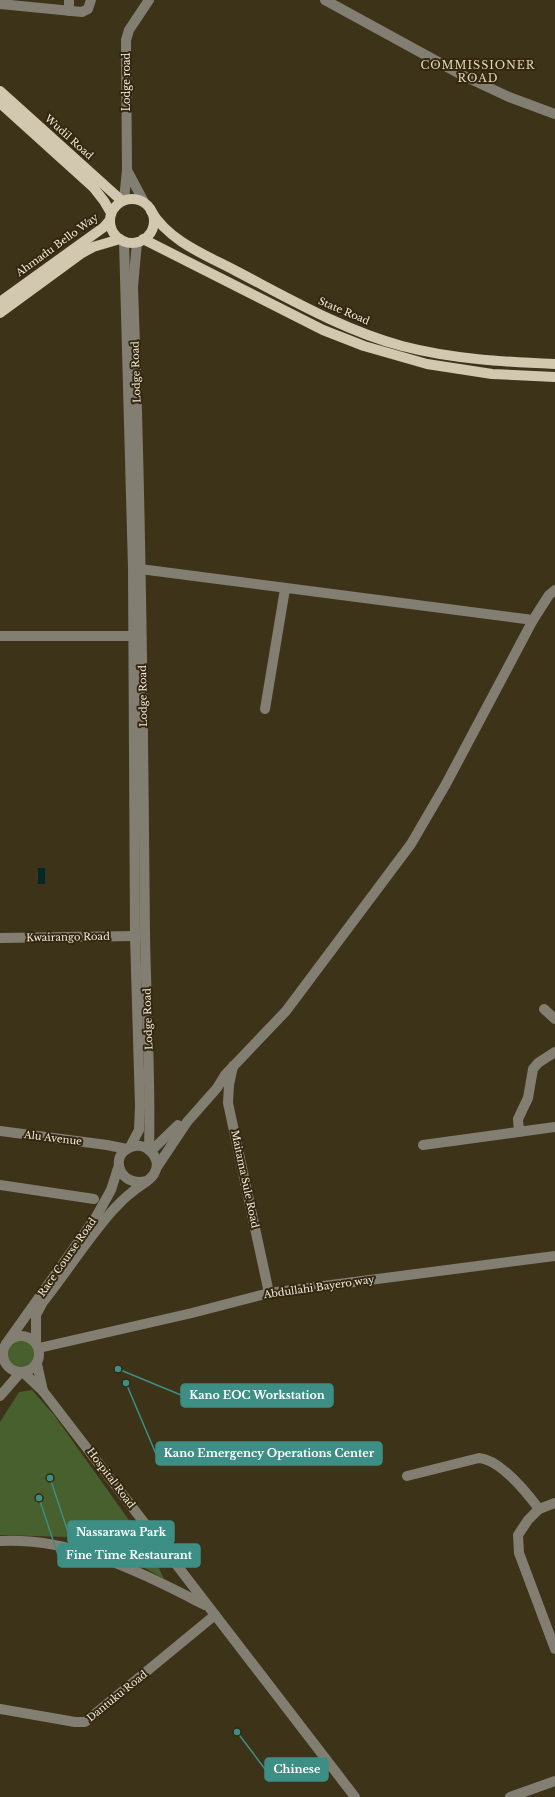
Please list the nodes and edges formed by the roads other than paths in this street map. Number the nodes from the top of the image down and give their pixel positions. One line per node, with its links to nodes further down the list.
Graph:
1 (69, 0): 6 (street)
2 (91, 0): 6 (street)
3 (149, 0): 10 (street, Lodge road)
4 (325, 0): 9 (street)
5 (0, 4): 6 (street)
6 (69, 11)
7 (0, 91): 11 (main road, Wudil Road)
8 (0, 103): 14 (main road, Wudil Road)
9 (555, 114)
10 (127, 170): 11 (street, Lodge road); 12 (street)
11 (123, 201): 12 (main road); 14 (main road)
12 (144, 202): 13 (main road)
13 (151, 211): 16 (main road); 19 (main road, State Road)
14 (110, 217): 15 (main road); 17 (main road, Ahmadu Bello Way)
15 (122, 240): 16 (main road); 18 (main road); 26 (street, Lodge Road)
16 (140, 240): 20 (main road); 21 (street, Lodge Road)
17 (0, 302)
18 (0, 313)
19 (555, 364)
20 (555, 377)
21 (140, 569): 22 (street); 41 (street, Lodge Road)
22 (285, 589): 24 (street); 27 (street)
23 (555, 590): 24 (street)
24 (533, 620): 33 (street)
25 (0, 636): 26 (street)
26 (133, 636): 28 (street, Lodge Road)
27 (265, 709)
28 (135, 936): 29 (street, Kwairango Road); 40 (street, Lodge Road)
29 (0, 938)
30 (544, 1009): 31 (street)
31 (555, 1019)
32 (555, 1052): 37 (street)
33 (233, 1065): 34 (street); 48 (street, Maitama Sule Road)
34 (225, 1075): 41 (street); 43 (street)
35 (555, 1127): 37 (street)
36 (0, 1131): 38 (street, Alu Avenue)
37 (519, 1132): 39 (street)
38 (107, 1145): 40 (street, Alu Avenue); 42 (street)
39 (423, 1145)
40 (129, 1148): 41 (street); 42 (street)
41 (150, 1150): 43 (street)
42 (120, 1161): 44 (street); 49 (street, Race Course Road)
43 (156, 1166): 44 (street)
44 (146, 1181): 50 (street, Race Course Road)
45 (0, 1184): 46 (street)
46 (94, 1198)
47 (555, 1256): 48 (street, Abdullahi Bayero way)
48 (269, 1293): 50 (street, Abdullahi Bayero way)
49 (6, 1344): 50 (street); 52 (street)
50 (37, 1345): 51 (street)
51 (37, 1364): 53 (street); 54 (street, Hospital Road)
52 (2, 1365): 53 (street)
53 (22, 1373): 54 (street); 55 (street)
54 (43, 1391): 60 (street, Hospital Road)
55 (0, 1396)
56 (407, 1476): 58 (street)
57 (555, 1503): 58 (street)
58 (538, 1509): 61 (street)
59 (0, 1541): 60 (street, Hospital Road)
60 (212, 1611): 62 (street, Dantuku Road); 64 (street, Hospital Road)
61 (555, 1649)
62 (0, 1709)
63 (555, 1781): 65 (street)
64 (355, 1797)
65 (510, 1797)

